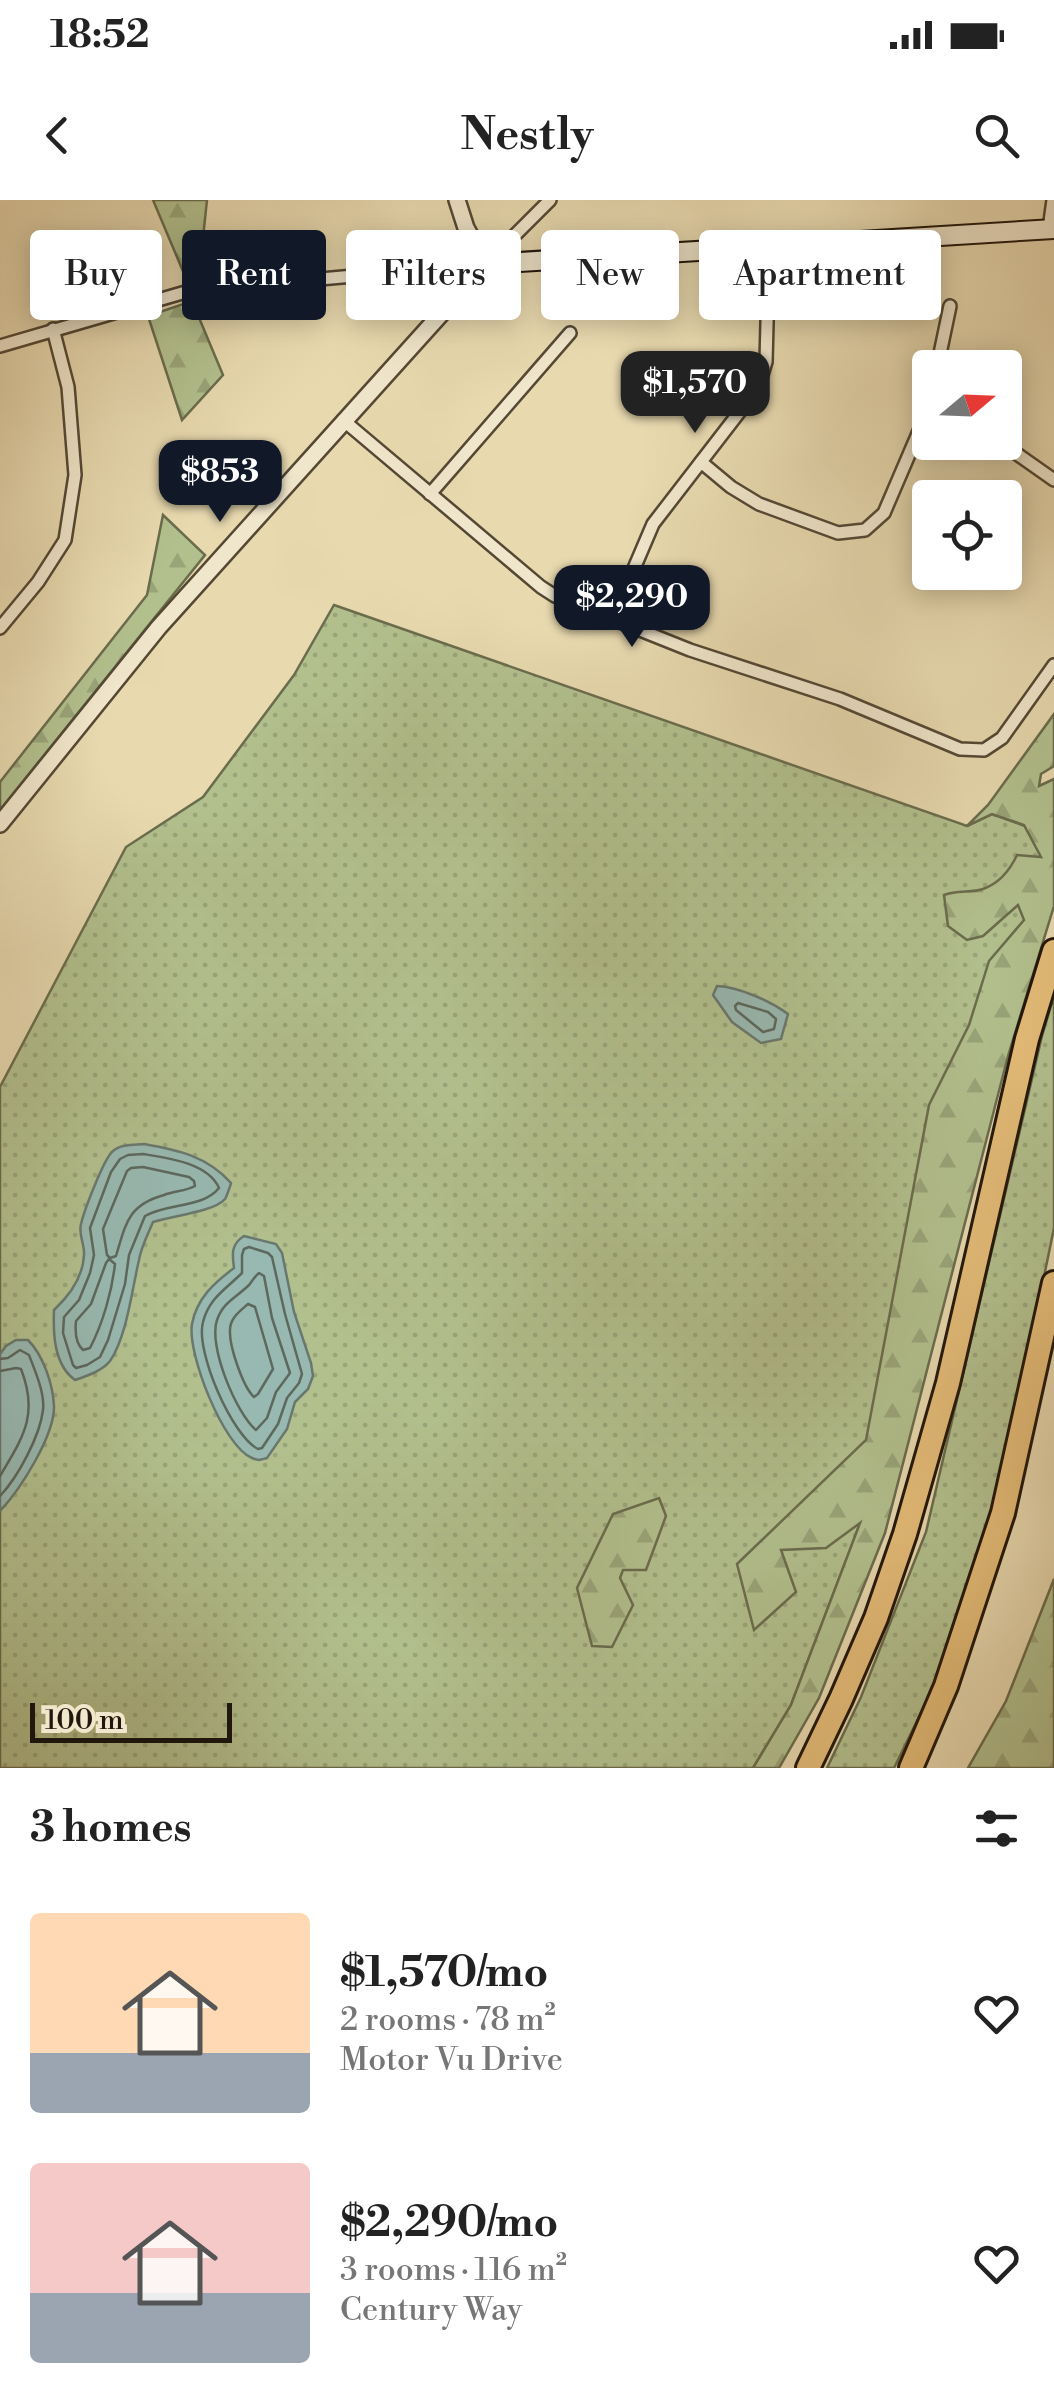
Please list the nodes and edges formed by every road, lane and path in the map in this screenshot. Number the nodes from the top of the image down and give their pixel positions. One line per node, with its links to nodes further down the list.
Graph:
1 (457, 200): 5 (street)
2 (550, 200): 6 (street)
3 (1053, 200): 4 (street)
4 (1052, 229): 7 (main road)
5 (467, 230)
6 (520, 230)
7 (941, 236)
8 (699, 250): 9 (main road)
9 (521, 262)
10 (346, 277): 14 (street)
11 (950, 306): 17 (street)
12 (435, 320): 18 (street)
13 (767, 320): 21 (street)
14 (52, 329): 16 (street); 25 (street)
15 (570, 333): 23 (street)
16 (0, 346)
17 (940, 350)
18 (344, 420): 23 (street); 27 (street)
19 (912, 448): 21 (street)
20 (1022, 457): 22 (street)
21 (701, 462): 24 (street)
22 (1054, 480)
23 (430, 494): 24 (street)
24 (612, 620): 26 (street)
25 (0, 628)
26 (1054, 666)
27 (0, 824)
28 (1054, 950): 30 (highway)
29 (1054, 1282): 31 (highway)
30 (808, 1768)
31 (910, 1768)

